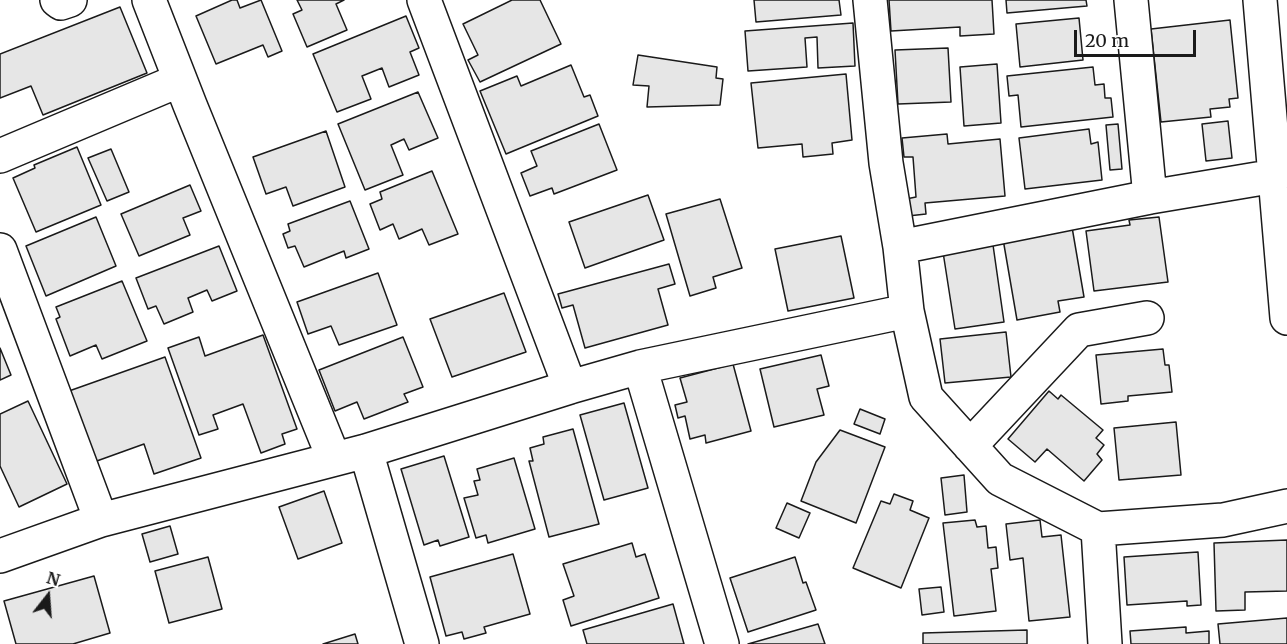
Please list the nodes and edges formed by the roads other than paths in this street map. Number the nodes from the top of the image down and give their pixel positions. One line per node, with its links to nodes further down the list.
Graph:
1 (57, 0): 2 (street)
2 (70, 0)
3 (149, 0): 8 (street)
4 (424, 0): 18 (street)
5 (870, 0): 12 (street)
6 (1131, 0): 11 (street)
7 (1260, 0): 10 (street)
8 (180, 80): 9 (street); 21 (street)
9 (0, 156)
10 (1275, 176): 11 (street); 16 (street)
11 (1150, 197): 12 (street)
12 (900, 247): 14 (street)
13 (0, 250): 23 (street)
14 (907, 311): 17 (street); 19 (street)
15 (1147, 318): 19 (street)
16 (1287, 318)
17 (640, 367): 18 (street); 27 (street)
18 (570, 387): 20 (street)
19 (970, 446): 24 (street)
20 (366, 451): 21 (street); 26 (street)
21 (334, 459): 23 (street)
22 (1287, 506): 24 (street)
23 (101, 520): 25 (street)
24 (1098, 529): 28 (street)
25 (0, 556)
26 (422, 644)
27 (722, 644)
28 (1106, 644)

